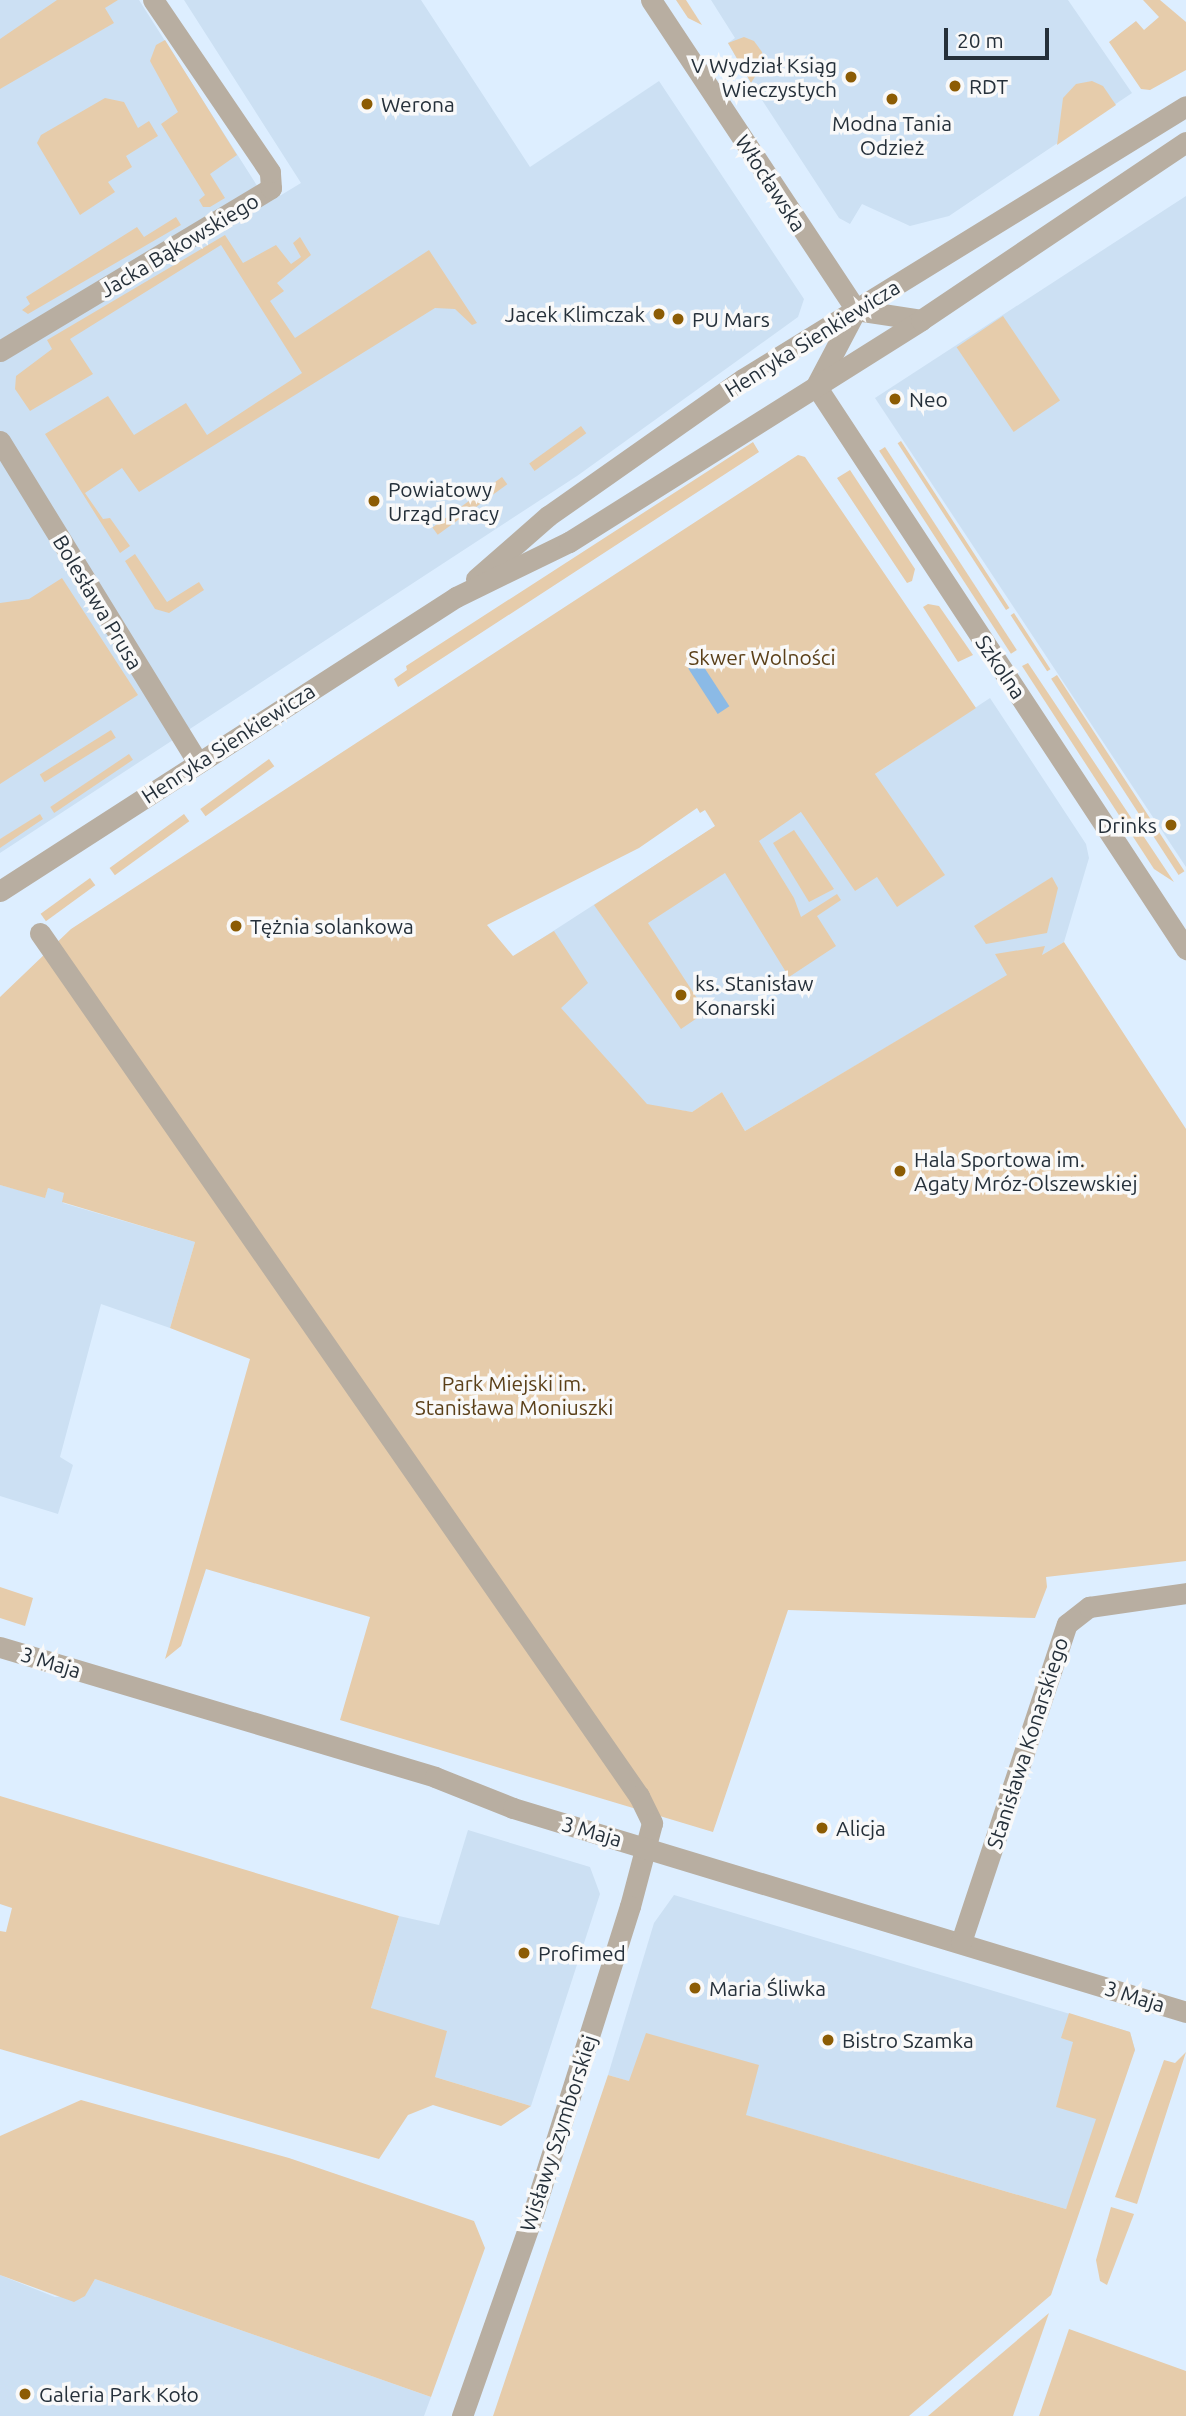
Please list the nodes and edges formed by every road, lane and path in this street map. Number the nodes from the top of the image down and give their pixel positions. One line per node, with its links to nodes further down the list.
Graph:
1 (153, 0): 7 (street, Jacka Bąkowskiego)
2 (652, 0): 5 (street, Włocławska)
3 (1186, 106): 5 (street, Henryka Sienkiewicza)
4 (1186, 142): 6 (street, Henryka Sienkiewicza)
5 (856, 310): 6 (street); 8 (street); 10 (street, Henryka Sienkiewicza)
6 (921, 320): 8 (street, Henryka Sienkiewicza)
7 (0, 351)
8 (816, 386): 10 (street, Henryka Sienkiewicza); 14 (street, Szkolna)
9 (0, 441): 11 (street, Bolesława Prusa)
10 (456, 597): 11 (street, Henryka Sienkiewicza)
11 (198, 763): 12 (street, Henryka Sienkiewicza)
12 (0, 891)
13 (40, 933): 17 (street, Wisławy Szymborskiej)
14 (1186, 949)
15 (1186, 1594): 18 (street, Stanisława Konarskiego)
16 (0, 1647): 17 (street, 3 Maja)
17 (647, 1847): 18 (street, 3 Maja); 20 (street, Wisławy Szymborskiej)
18 (961, 1942): 19 (street, 3 Maja)
19 (1186, 2012)
20 (462, 2416)

